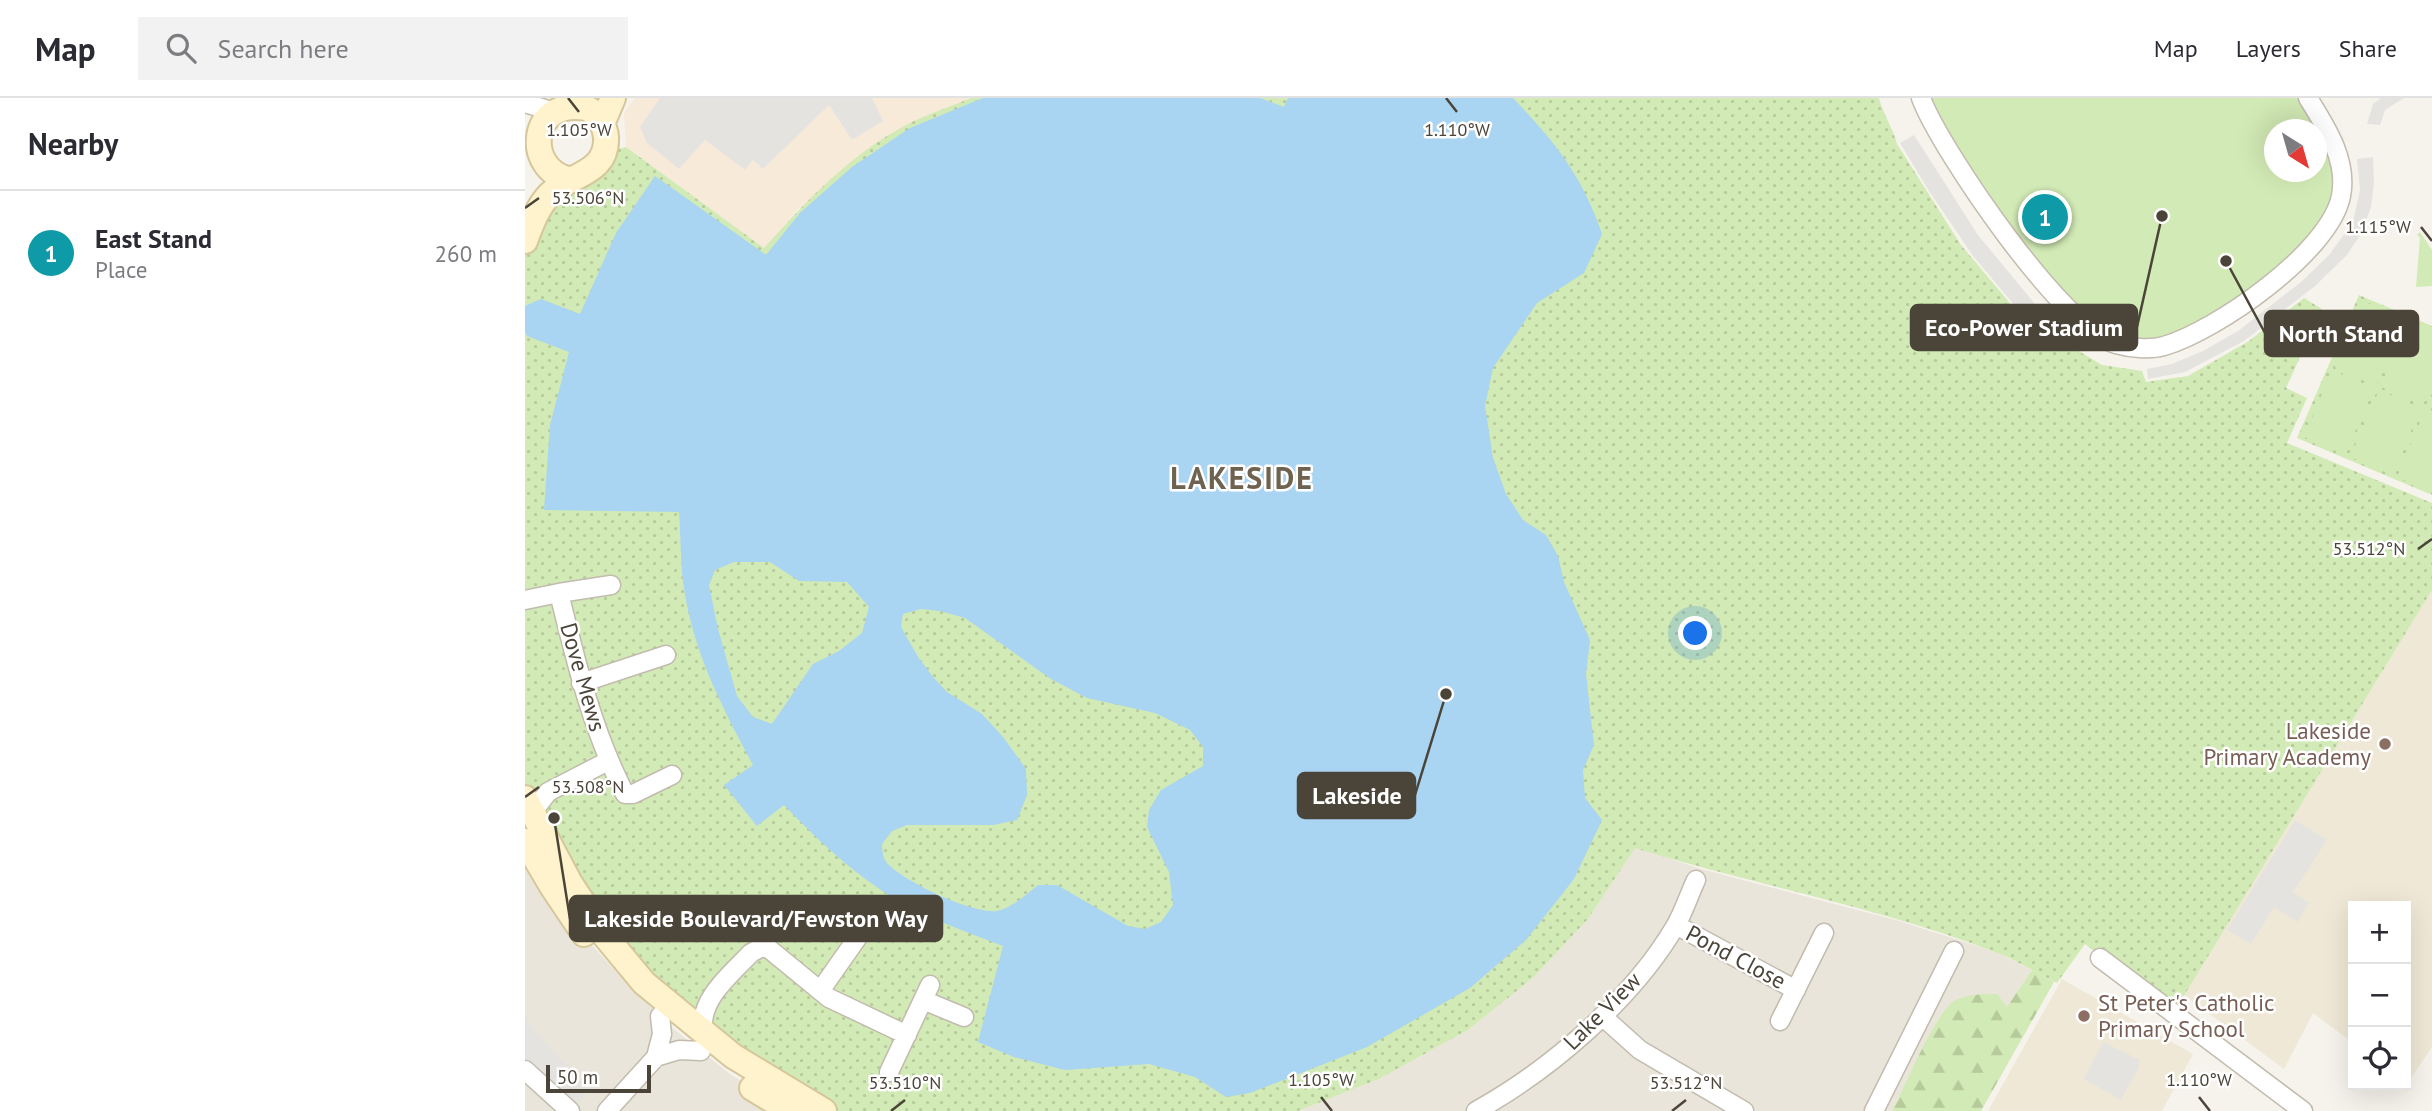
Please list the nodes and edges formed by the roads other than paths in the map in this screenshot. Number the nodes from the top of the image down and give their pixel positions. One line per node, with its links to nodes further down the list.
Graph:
1 (613, 98): 6 (street)
2 (1921, 98): 3 (street)
3 (2308, 98)
4 (574, 100): 5 (street); 6 (street)
5 (535, 106): 7 (street)
6 (602, 124): 8 (street)
7 (528, 150): 8 (street)
8 (568, 179): 9 (street)
9 (529, 231)
10 (611, 585): 11 (street, Dove Mews)
11 (559, 593): 12 (street, Dove Mews); 14 (street, Dove Mews)
12 (525, 600)
13 (666, 656): 14 (street)
14 (581, 683): 15 (street, Dove Mews)
15 (608, 761): 16 (street, Dove Mews); 18 (street, Dove Mews)
16 (672, 775)
17 (525, 788): 18 (street)
18 (535, 801): 29 (street)
19 (525, 841): 29 (street)
20 (1696, 880): 21 (street, Lake View)
21 (1676, 925): 26 (street, Pond Close); 30 (street, Lake View)
22 (864, 928): 27 (street)
23 (1824, 933): 26 (street, Pond Close)
24 (1954, 951): 44 (street)
25 (2100, 958): 45 (street)
26 (1796, 990): 32 (street, Pond Close)
27 (820, 991): 28 (street); 33 (street)
28 (715, 992): 29 (street); 34 (street)
29 (667, 1011): 34 (street); 35 (street)
30 (1602, 1016): 38 (street); 43 (street, Lake View)
31 (964, 1017): 33 (street)
32 (1780, 1021)
33 (907, 1035): 36 (street)
34 (702, 1041): 35 (street); 41 (street); 42 (street)
35 (656, 1056): 40 (street)
36 (889, 1072)
37 (526, 1073): 39 (street)
38 (1737, 1110)
39 (570, 1111)
40 (607, 1111)
41 (790, 1111)
42 (824, 1111)
43 (1476, 1111)
44 (1874, 1111)
45 (2302, 1111)

